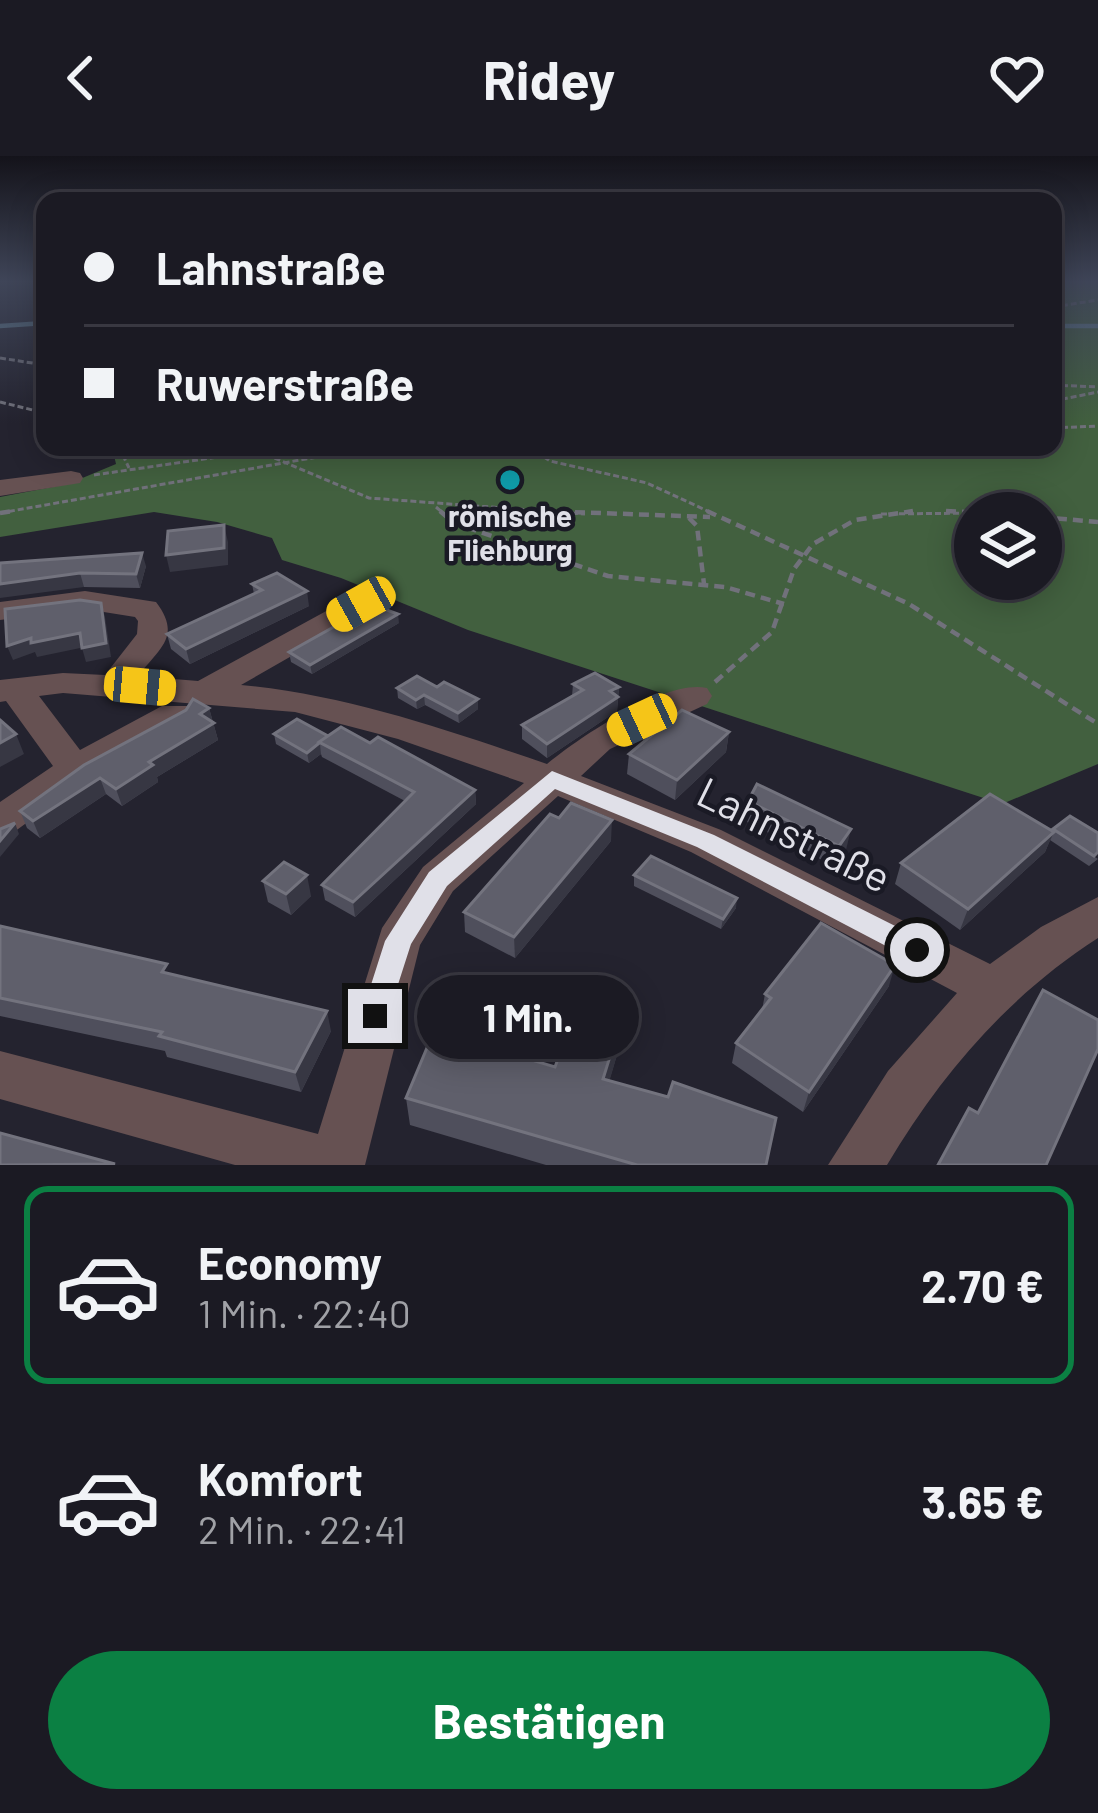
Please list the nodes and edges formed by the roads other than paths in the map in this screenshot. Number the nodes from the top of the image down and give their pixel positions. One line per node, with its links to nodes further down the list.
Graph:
1 (71, 478): 2 (street)
2 (0, 488)
3 (361, 604): 8 (street)
4 (0, 611): 5 (street)
5 (116, 683): 6 (street, Lahnstraße); 8 (street, Lahnstraße)
6 (7, 690): 9 (street, Lahnstraße)
7 (695, 696): 10 (street)
8 (188, 704): 9 (street); 10 (street, Lahnstraße)
9 (75, 769): 11 (street)
10 (552, 779): 13 (street, Lahnstraße); 15 (street)
11 (0, 822)
12 (1098, 915): 13 (street)
13 (992, 988): 16 (street)
14 (0, 1075): 15 (street)
15 (335, 1165)
16 (856, 1165)

